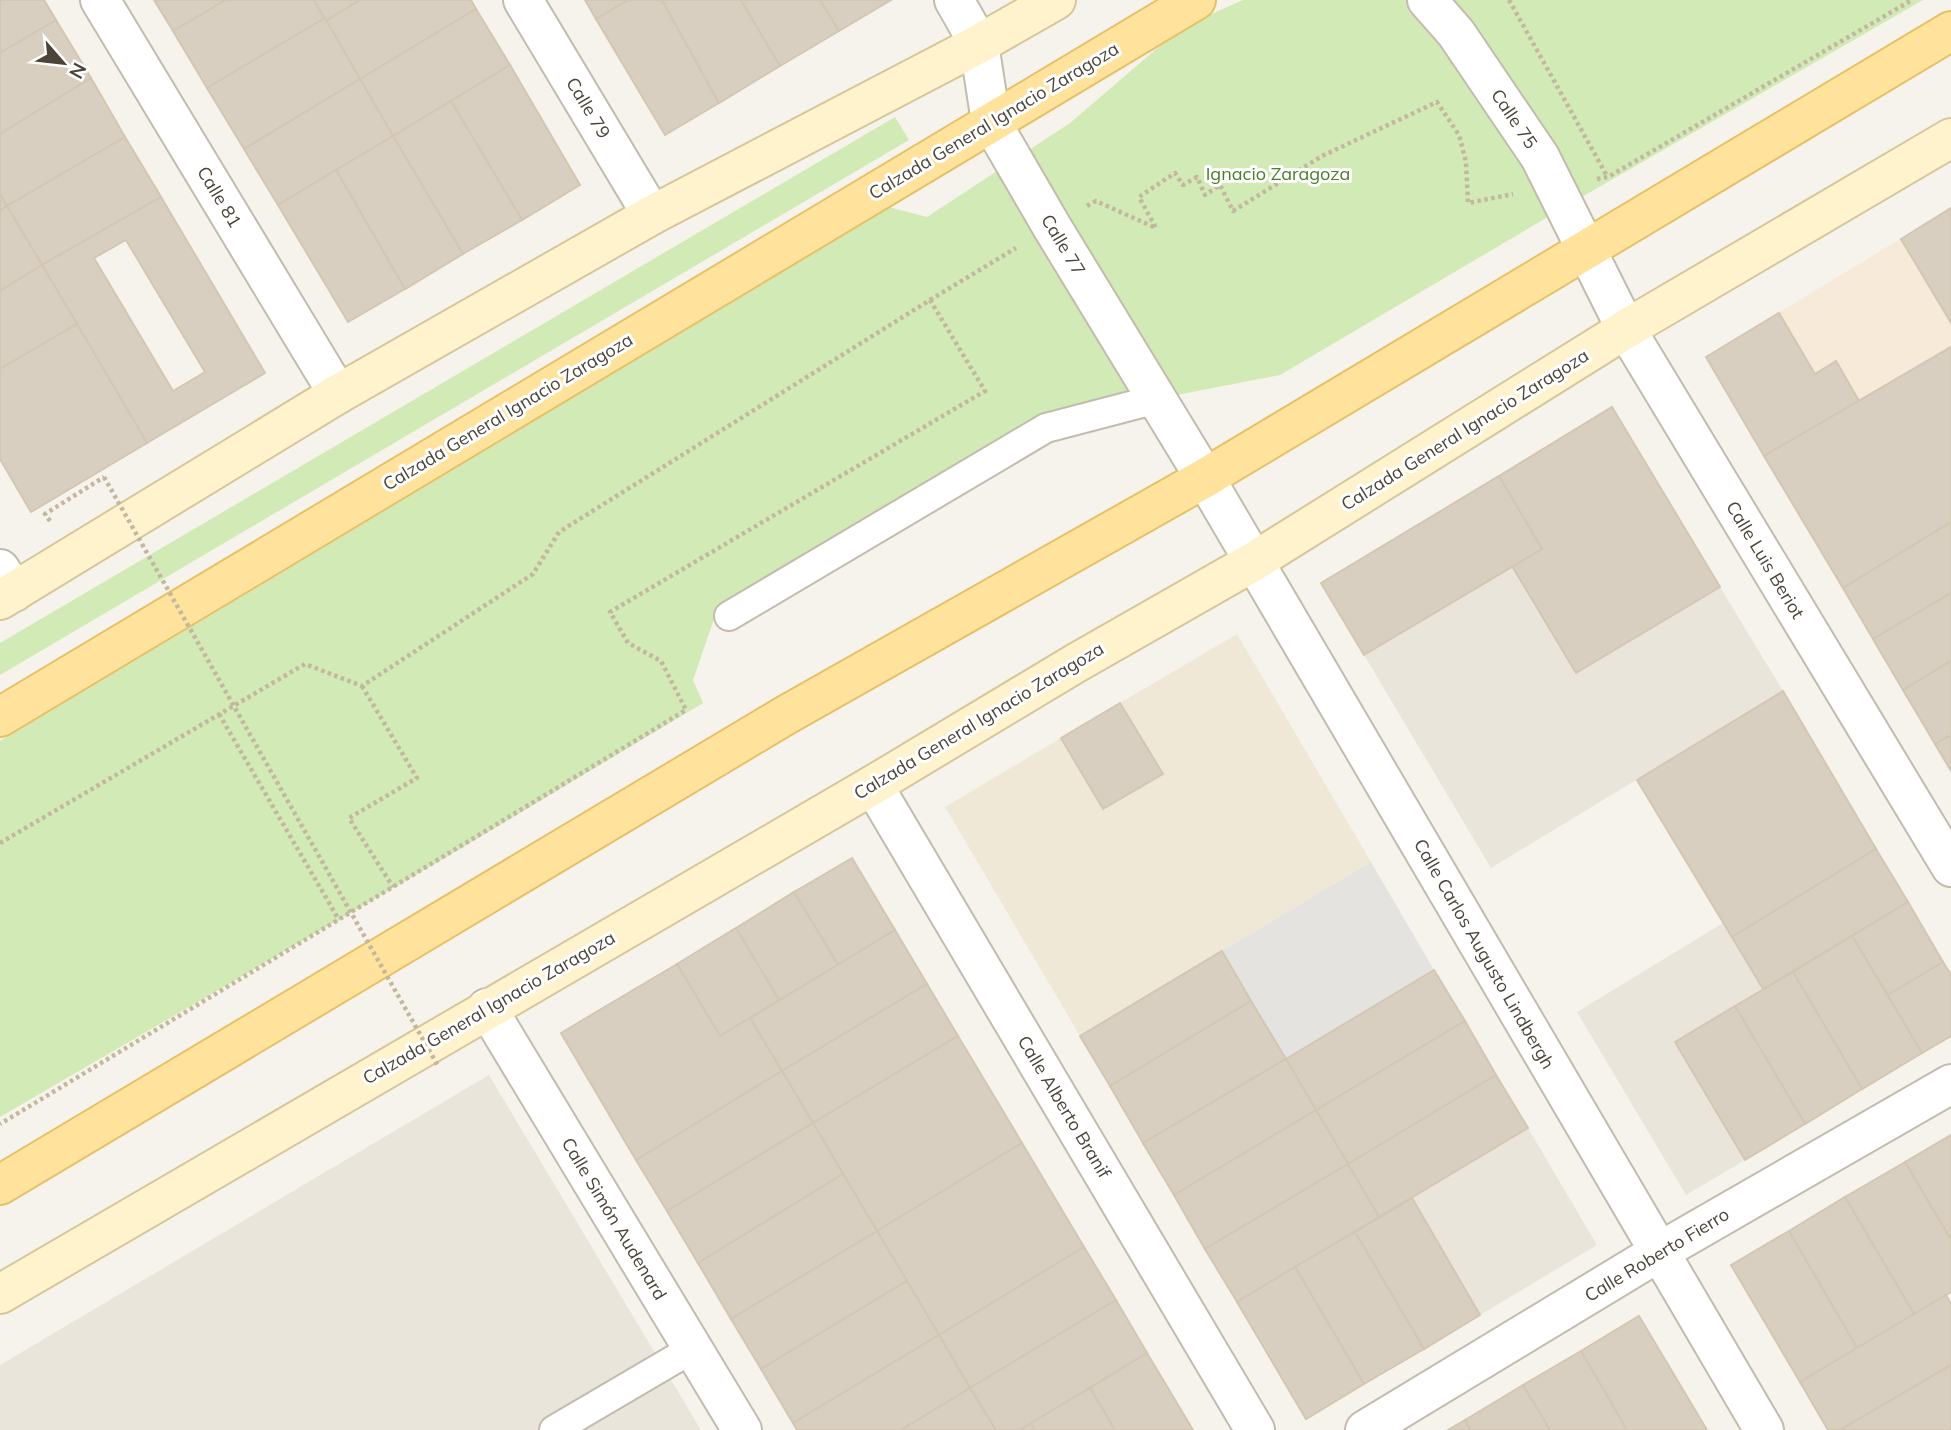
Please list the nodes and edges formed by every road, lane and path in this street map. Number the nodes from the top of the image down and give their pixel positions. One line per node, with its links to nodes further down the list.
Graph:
1 (100, 0): 20 (street, Calle 81)
2 (523, 0): 15 (street, Calle 79)
3 (1196, 0): 11 (main road, Calzada General Ignacio Zaragoza)
4 (1427, 0): 14 (street, Calle 75)
5 (1509, 0): 13 (path)
6 (1912, 0): 13 (path)
7 (960, 2): 10 (street, Calle 77)
8 (1031, 6): 10 (main road)
9 (1951, 30): 17 (main road)
10 (979, 44): 11 (street, Calle 77); 15 (main road)
11 (992, 122): 16 (street, Calle 77); 29 (main road, Calzada General Ignacio Zaragoza)
12 (1951, 138): 19 (main road, Calzada General Ignacio Zaragoza)
13 (1608, 177): 14 (path)
14 (1555, 187): 16 (path); 17 (street, Calle 75)
15 (652, 215): 20 (main road)
16 (1052, 227): 18 (path); 21 (street, Calle 77)
17 (1586, 249): 19 (street, Calle Luis Beriot); 22 (main road)
18 (930, 300): 27 (path); 33 (path)
19 (1626, 329): 24 (main road, Calzada General Ignacio Zaragoza); 32 (street, Calle Luis Beriot)
20 (338, 394): 25 (main road)
21 (1157, 399): 22 (street, Calle 77); 26 (lane)
22 (1205, 478): 24 (street, Calle Carlos Augusto Lindbergh); 39 (main road)
23 (45, 513): 36 (path, bridge)
24 (1254, 562): 30 (main road, Calzada General Ignacio Zaragoza); 40 (street, Calle Carlos Augusto Lindbergh)
25 (5, 587)
26 (729, 616)
27 (362, 686): 28 (path); 33 (path)
28 (219, 714): 31 (path); 34 (path)
29 (0, 717)
30 (873, 785): 35 (main road, Calzada General Ignacio Zaragoza); 45 (street, Calle Alberto Branif)
31 (0, 843)
32 (1951, 867)
33 (393, 887): 34 (path)
34 (338, 920): 38 (path)
35 (487, 1008): 41 (main road, Calzada General Ignacio Zaragoza); 42 (street, Calle Simón Audenard)
36 (438, 1066)
37 (1951, 1084): 40 (street, Calle Roberto Fierro)
38 (0, 1124)
39 (4, 1184)
40 (1659, 1252): 46 (street, Calle Roberto Fierro); 47 (street, Calle Carlos Augusto Lindbergh)
41 (0, 1294)
42 (692, 1349): 43 (lane); 44 (street, Calle Simón Audenard)
43 (554, 1430)
44 (742, 1430)
45 (1255, 1430)
46 (1365, 1430)
47 (1764, 1430)

